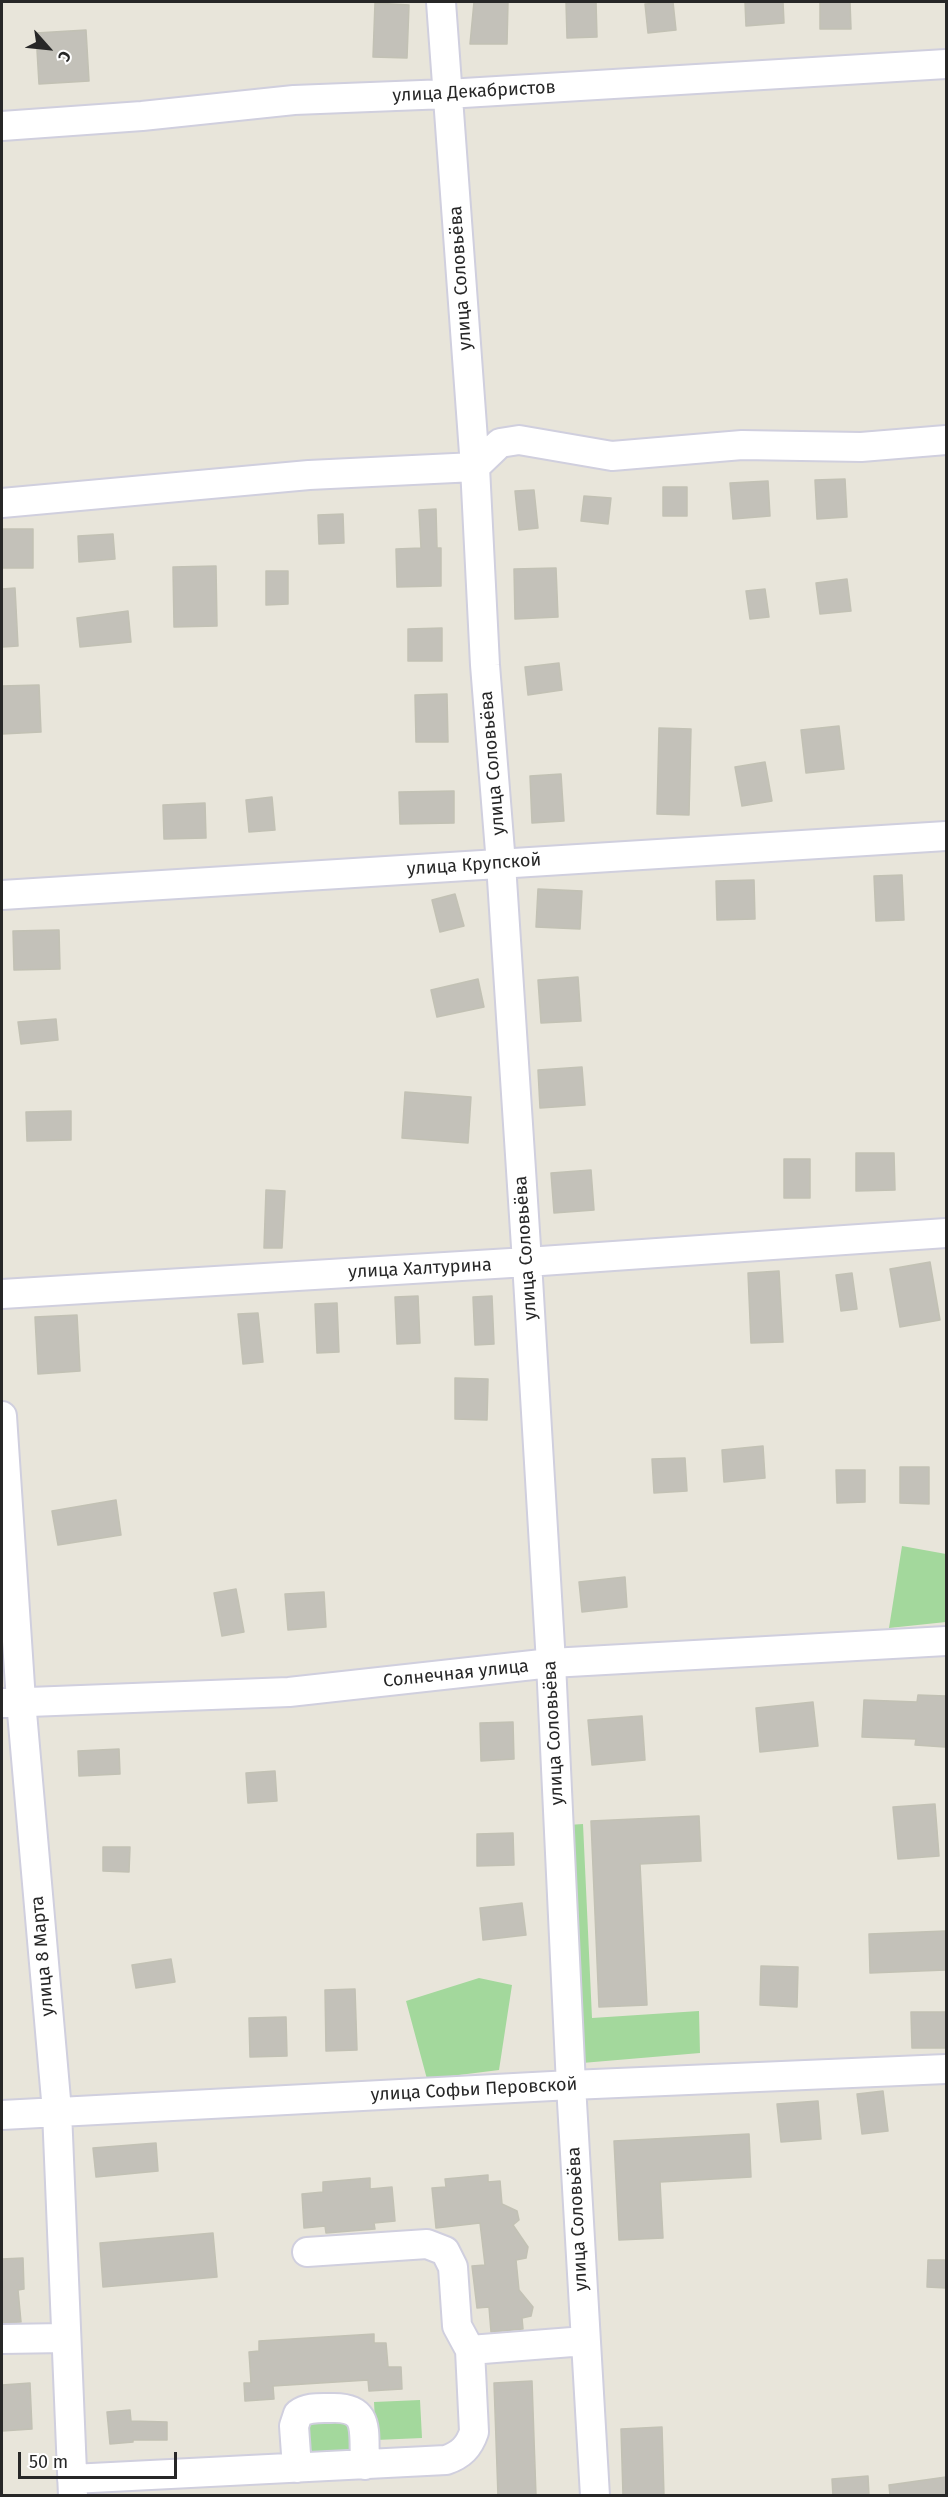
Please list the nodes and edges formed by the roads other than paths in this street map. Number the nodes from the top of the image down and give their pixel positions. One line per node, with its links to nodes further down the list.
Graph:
1 (441, 2): 3 (street, улица Соловьёва)
2 (946, 64): 3 (street, улица Декабристов)
3 (447, 94): 4 (street, улица Декабристов); 6 (street, улица Соловьёва)
4 (2, 126)
5 (946, 440): 6 (street)
6 (475, 467): 7 (street); 9 (street, улица Соловьёва)
7 (2, 502)
8 (946, 836): 9 (street, улица Крупской)
9 (501, 864): 10 (street, улица Крупской); 12 (street, улица Соловьёва)
10 (2, 895)
11 (946, 1233): 12 (street, улица Халтурина)
12 (527, 1262): 13 (street, улица Халтурина); 16 (street, улица Соловьёва)
13 (2, 1294)
14 (2, 1416): 17 (street, улица 8 Марта)
15 (946, 1641): 16 (street, Солнечная улица)
16 (551, 1663): 17 (street, Солнечная улица); 19 (street, улица Соловьёва)
17 (11, 1702): 20 (street, улица 8 Марта)
18 (946, 2069): 19 (street, улица Софьи Перовской)
19 (571, 2085): 20 (street, улица Софьи Перовской); 25 (street, улица Соловьёва)
20 (57, 2111): 21 (street, улица Софьи Перовской); 23 (street, улица 8 Марта)
21 (2, 2115)
22 (307, 2252): 26 (street)
23 (65, 2338): 24 (street); 29 (street, улица 8 Марта)
24 (2, 2339)
25 (585, 2341): 26 (street); 30 (street, улица Соловьёва)
26 (470, 2350): 27 (street)
27 (364, 2464): 28 (street); 28 (street)
28 (297, 2468): 29 (street)
29 (73, 2487)
30 (595, 2496)

